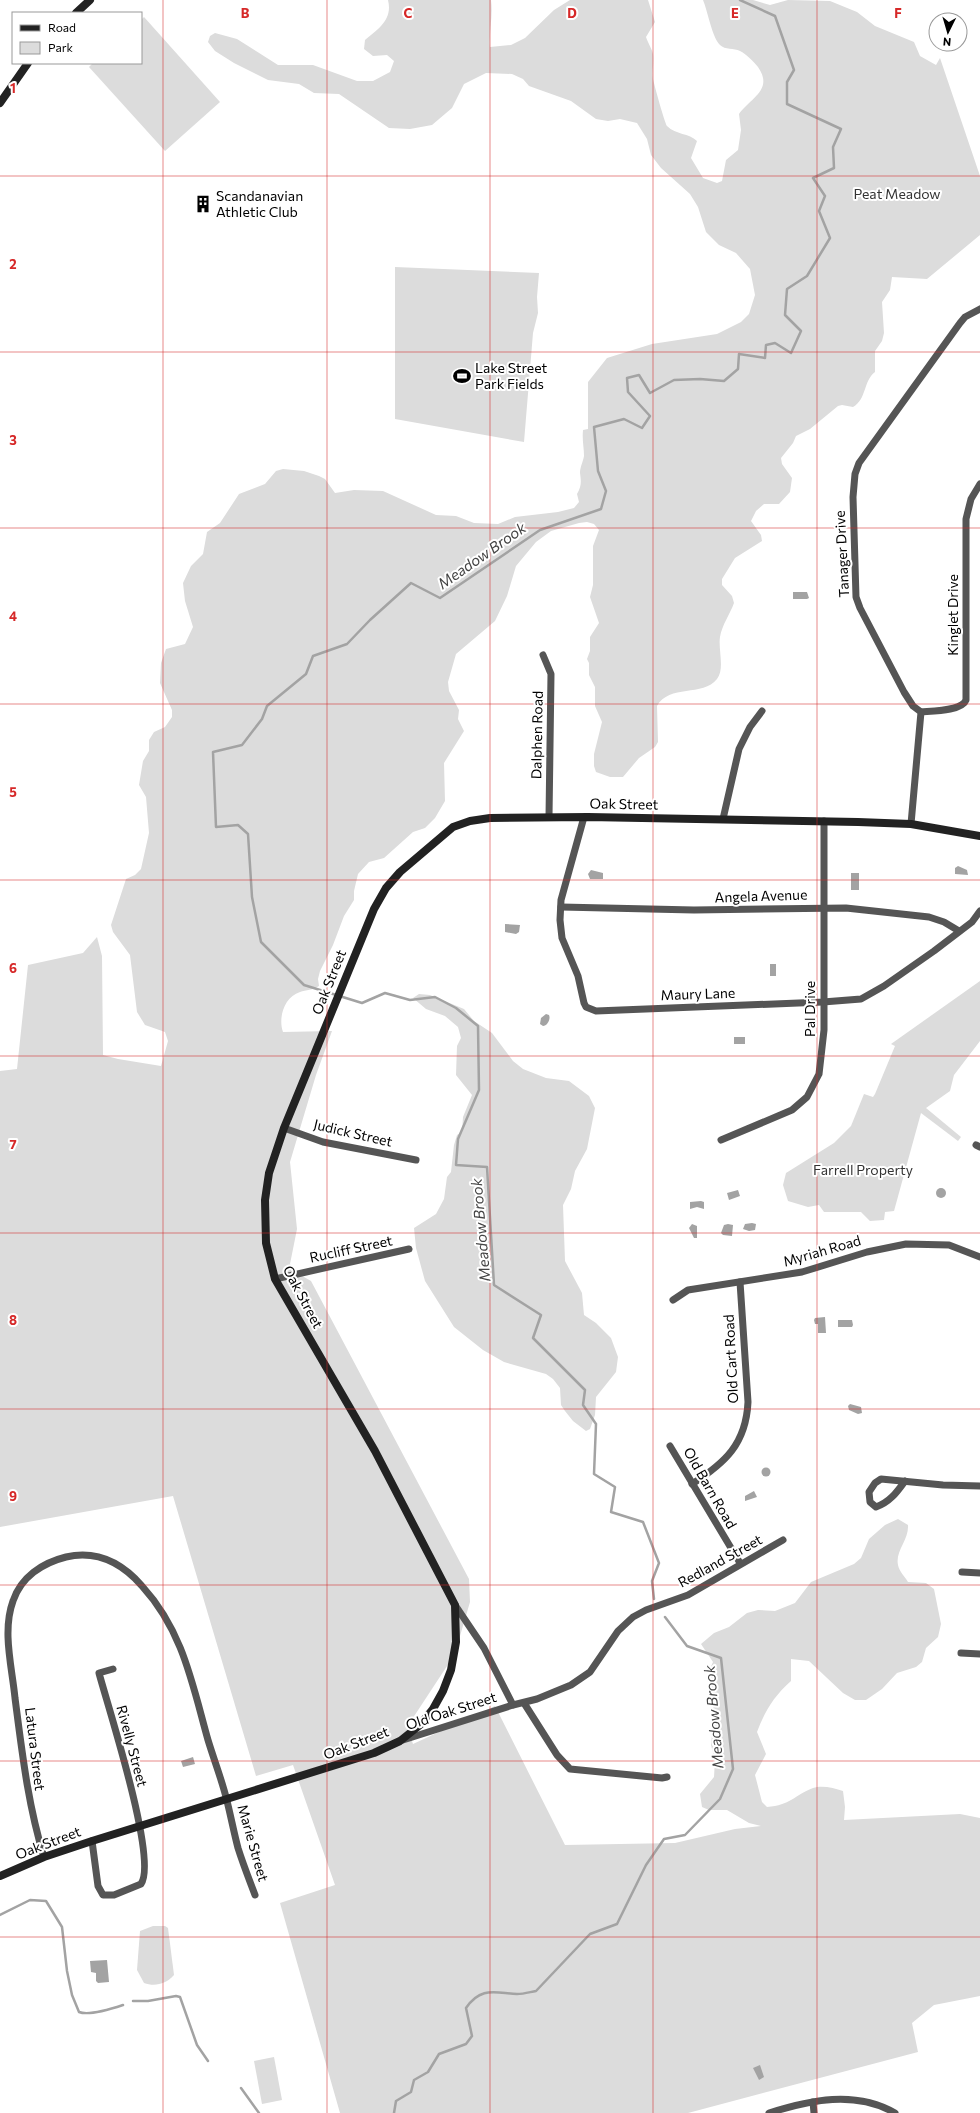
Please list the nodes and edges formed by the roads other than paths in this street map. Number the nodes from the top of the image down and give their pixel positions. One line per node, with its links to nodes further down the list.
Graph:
1 (90, 0): 2 (street)
2 (77, 12)
3 (27, 64): 4 (street)
4 (0, 103)
5 (980, 309): 9 (street, Tanager Drive)
6 (980, 484): 9 (street, Kinglet Drive)
7 (543, 655): 10 (street, Dalphen Road)
8 (762, 711): 12 (street)
9 (921, 712): 14 (street)
10 (549, 817): 11 (street, Oak Street); 21 (street, Oak Street)
11 (584, 817): 12 (street, Oak Street); 16 (street, Maury Lane)
12 (723, 819): 13 (street, Oak Street)
13 (824, 821): 14 (street, Oak Street); 17 (street, Pal Drive)
14 (911, 824): 15 (street, Oak Street)
15 (980, 836)
16 (561, 907): 17 (street, Angela Avenue); 20 (street, Maury Lane)
17 (823, 907): 19 (street, Angela Avenue); 20 (street, Pal Drive)
18 (980, 911): 19 (street, Maury Lane)
19 (959, 931): 20 (street, Maury Lane)
20 (823, 1002): 22 (street, Pal Drive)
21 (284, 1128): 23 (street, Judick Street); 26 (street, Oak Street)
22 (721, 1140)
23 (416, 1160)
24 (409, 1249): 26 (street, Rucliff Street)
25 (980, 1257): 27 (street, Myriah Road)
26 (274, 1279): 37 (street, Oak Street)
27 (740, 1282): 28 (street, Myriah Road); 31 (street, Old Cart Road)
28 (673, 1300)
29 (670, 1446): 31 (street, Old Barn Road)
30 (905, 1481): 30 (street); 32 (street)
31 (692, 1484): 34 (street, Old Barn Road)
32 (980, 1486)
33 (783, 1540): 34 (street, Redland Street)
34 (740, 1563): 41 (street, Redland Street)
35 (962, 1572): 36 (street)
36 (980, 1573)
37 (455, 1605): 42 (street, Old Oak Street); 43 (street, Oak Street)
38 (961, 1653): 39 (street)
39 (980, 1654)
40 (112, 1669): 46 (street, Rivelly Street)
41 (524, 1703): 42 (street, Redland Street); 44 (street)
42 (514, 1704): 43 (street, Old Oak Street)
43 (400, 1741): 45 (street, Oak Street)
44 (667, 1777)
45 (227, 1800): 46 (street, Oak Street); 48 (street, Latura Street); 50 (street, Marie Street)
46 (141, 1826): 47 (street, Oak Street); 47 (street, Rivelly Street)
47 (92, 1841): 48 (street, Oak Street)
48 (44, 1857): 49 (street, Oak Street)
49 (0, 1876)
50 (255, 1894)
51 (813, 2102): 52 (street); 53 (street); 54 (street)
52 (769, 2113)
53 (814, 2113)
54 (895, 2113)

